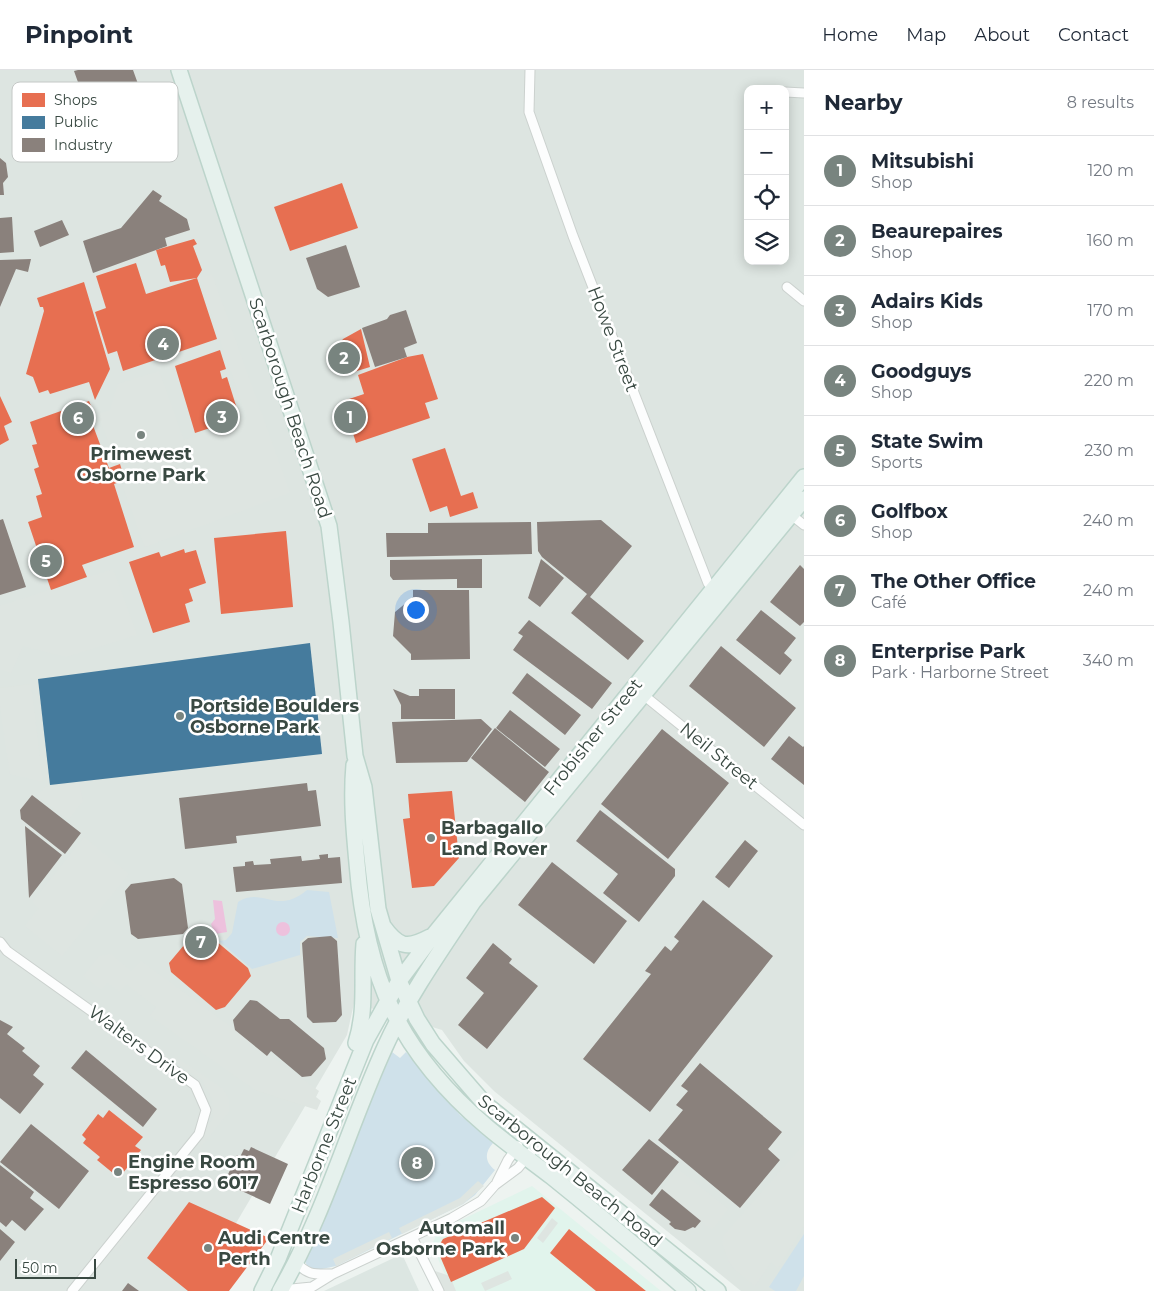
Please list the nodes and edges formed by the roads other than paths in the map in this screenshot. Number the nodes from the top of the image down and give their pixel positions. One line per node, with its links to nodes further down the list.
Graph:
1 (179, 70): 13 (main road, Scarborough Beach Road)
2 (530, 70): 11 (street, Howe Street)
3 (789, 92): 4 (street)
4 (804, 93)
5 (787, 287): 6 (street)
6 (804, 301)
7 (804, 477): 9 (main road, Frobisher Street)
8 (804, 499): 9 (main road, Frobisher Street)
9 (786, 511): 10 (street); 11 (main road, Frobisher Street)
10 (804, 526)
11 (718, 593): 12 (main road, Frobisher Street)
12 (639, 691): 14 (street, Neil Street); 17 (main road, Frobisher Street); 21 (main road, Frobisher Street)
13 (355, 756): 15 (main road, Scarborough Beach Road); 16 (main road, Scarborough Beach Road)
14 (804, 825)
15 (381, 923): 17 (main road); 19 (main road, Scarborough Beach Road)
16 (365, 935): 20 (main road, Scarborough Beach Road); 23 (main road)
17 (432, 937): 19 (main road, Frobisher Street)
18 (0, 942): 30 (street, Walters Drive)
19 (399, 981): 20 (main road, Frobisher Street); 21 (main road, Scarborough Beach Road)
20 (387, 1000): 22 (main road, Scarborough Beach Road); 23 (main road, Harborne Street)
21 (409, 1003): 22 (main road, Frobisher Street); 24 (main road, Scarborough Beach Road)
22 (398, 1022): 24 (main road, Scarborough Beach Road); 27 (main road, Harborne Street)
23 (355, 1066): 31 (main road, Harborne Street)
24 (526, 1148): 25 (street, Harborne Street); 25 (street, Harborne Street); 33 (main road, Scarborough Beach Road); 34 (main road, Scarborough Beach Road)
25 (496, 1185): 26 (street, Harborne Street)
26 (412, 1236): 28 (street, Harborne Street); 32 (street)
27 (296, 1262): 28 (street); 29 (main road, Harborne Street)
28 (333, 1274): 29 (street, Harborne Street)
29 (280, 1290)
30 (72, 1291)
31 (262, 1291)
32 (439, 1291)
33 (688, 1291)
34 (718, 1291)

